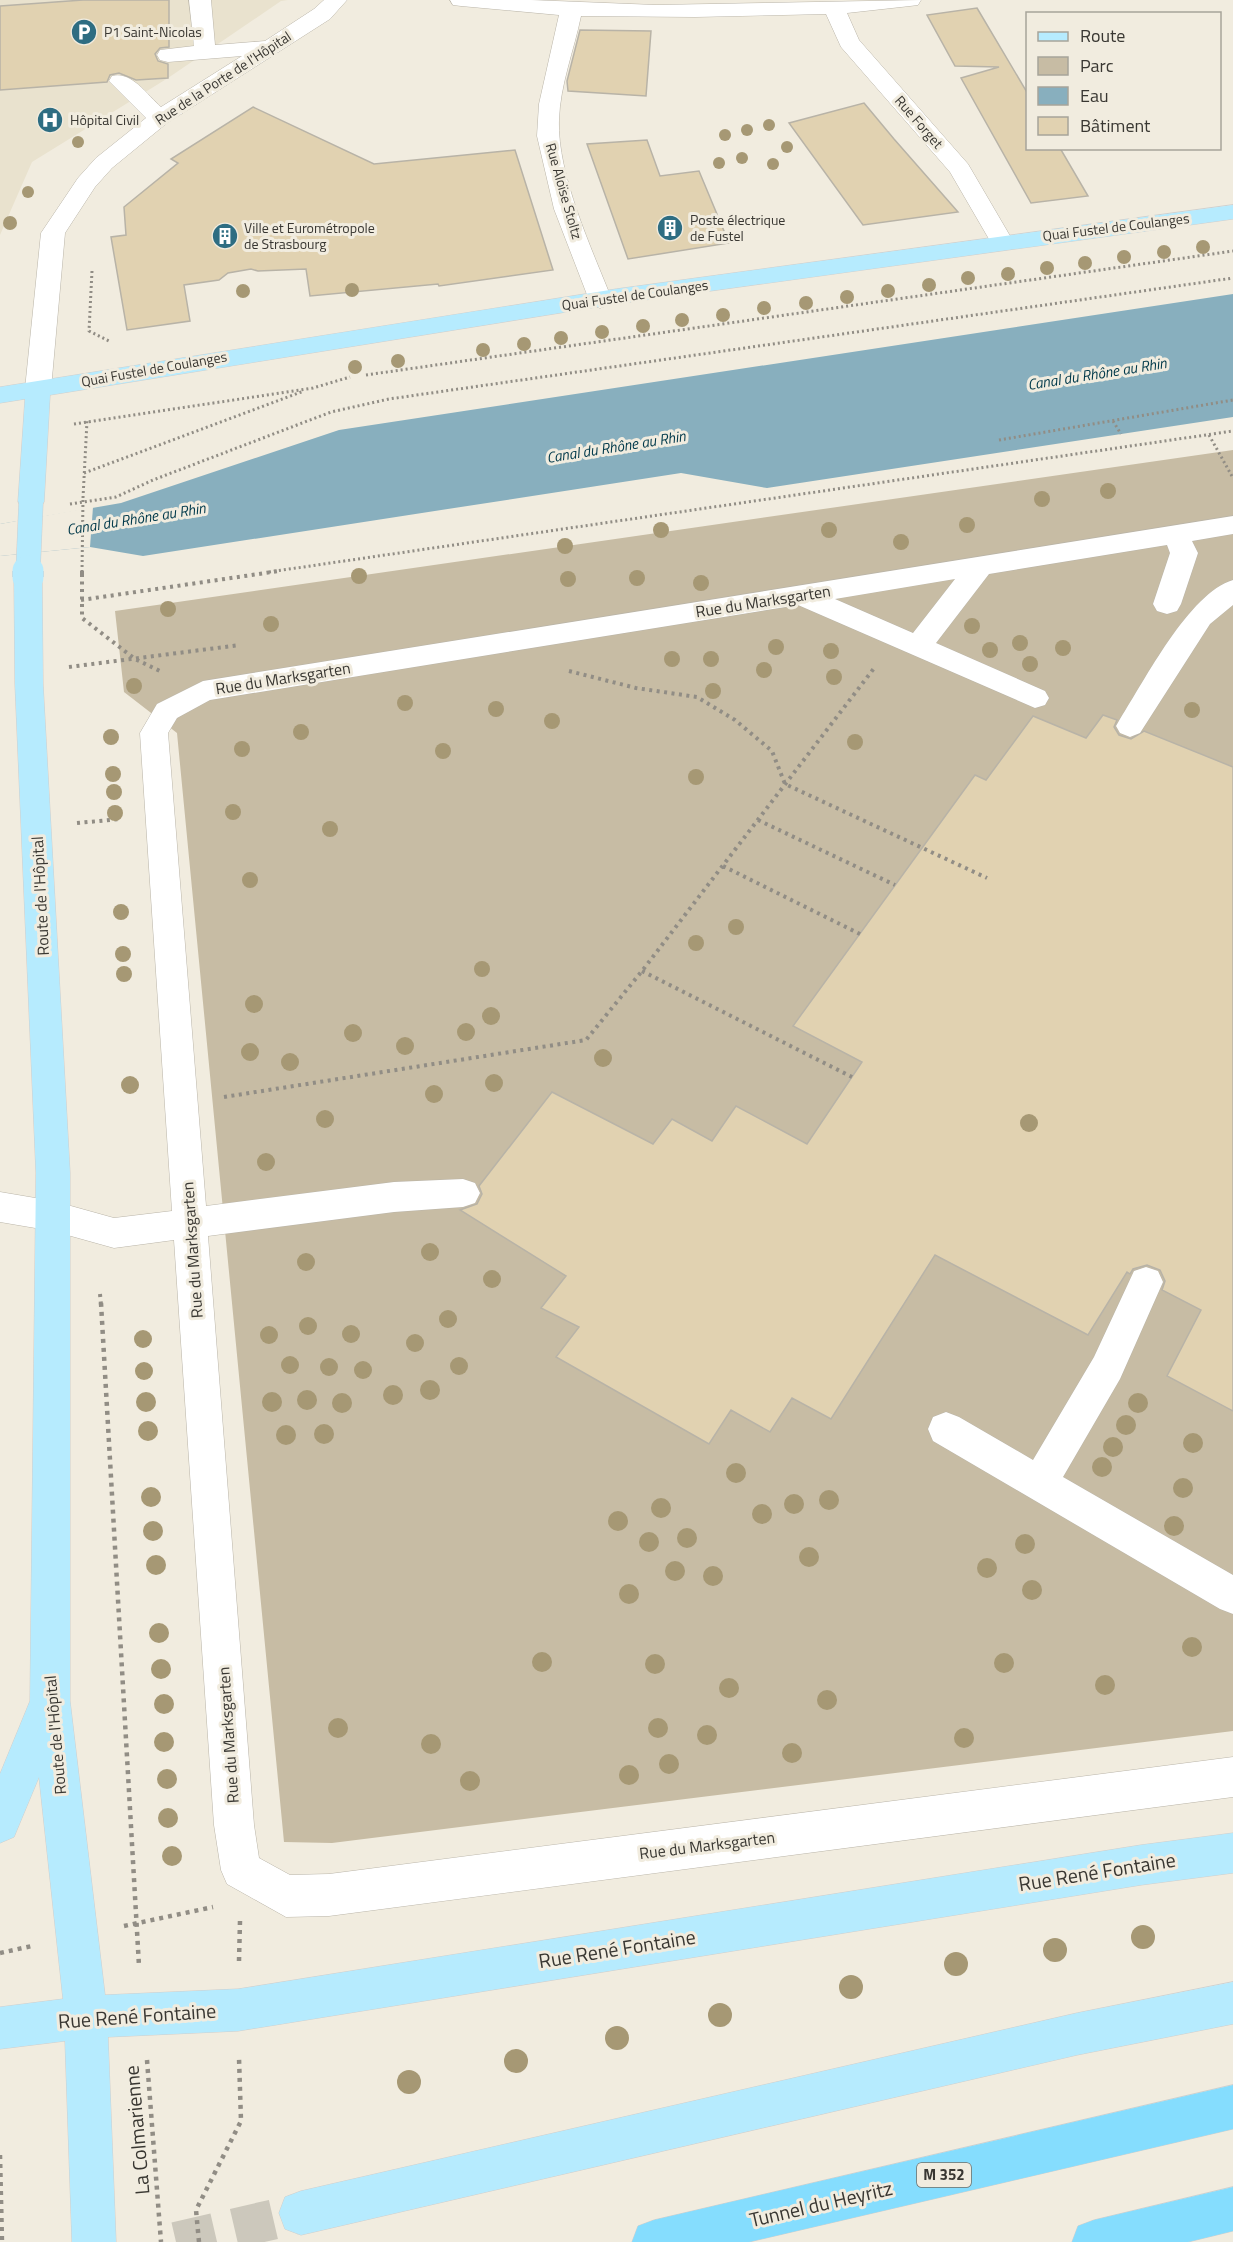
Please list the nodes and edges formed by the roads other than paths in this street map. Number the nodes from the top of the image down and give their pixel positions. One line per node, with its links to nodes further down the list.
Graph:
1 (200, 0): 9 (street)
2 (336, 0): 8 (street, Rue de la Porte de l'Hôpital)
3 (461, 0): 7 (street)
4 (910, 0): 6 (street)
5 (800, 4): 6 (street); 7 (street)
6 (834, 7): 14 (street, Rue Forget)
7 (571, 10): 15 (street, Rue Aloïse Stoltz)
8 (272, 46): 9 (street); 12 (street, Rue de la Porte de l'Hôpital)
9 (205, 52): 10 (street)
10 (168, 55)
11 (120, 81): 12 (street)
12 (159, 118): 16 (street, Rue de la Porte de l'Hôpital)
13 (1233, 212): 14 (main road, Quai Fustel de Coulanges)
14 (1000, 242): 15 (main road, Quai Fustel de Coulanges)
15 (600, 300): 16 (main road, Quai Fustel de Coulanges)
16 (38, 389): 17 (main road, Quai Fustel de Coulanges); 29 (main road, Route de l'Hôpital, bridge)
17 (0, 395)
18 (1233, 525): 19 (street, Rue du Marksgarten)
19 (1175, 534): 20 (street, Rue du Marksgarten); 23 (street)
20 (981, 565): 22 (street, Rue du Marksgarten); 24 (street)
21 (1233, 590): 26 (street)
22 (801, 595): 24 (street); 30 (street, Rue du Marksgarten)
23 (1167, 604)
24 (908, 643): 25 (street)
25 (1035, 698)
26 (1130, 726)
27 (463, 1193): 30 (street)
28 (0, 1208): 29 (street)
29 (54, 1216): 30 (street); 35 (main road, Route de l'Hôpital)
30 (189, 1224): 36 (street, Rue du Marksgarten)
31 (1146, 1282): 33 (street)
32 (946, 1429): 33 (street)
33 (1040, 1483): 34 (street)
34 (1233, 1596)
35 (50, 1701): 37 (main road); 40 (main road, Route de l'Hôpital)
36 (1233, 1777)
37 (0, 1823)
38 (1233, 1853): 40 (main road, Rue René Fontaine)
39 (1233, 2003): 44 (main road)
40 (86, 2017): 41 (main road, Rue René Fontaine); 45 (main road, Route de l'Hôpital)
41 (0, 2028)
42 (1233, 2107): 46 (highway, Tunnel du Heyritz / M 352)
43 (1233, 2210): 47 (highway)
44 (301, 2213)
45 (94, 2242)
46 (654, 2242)
47 (1094, 2242)

